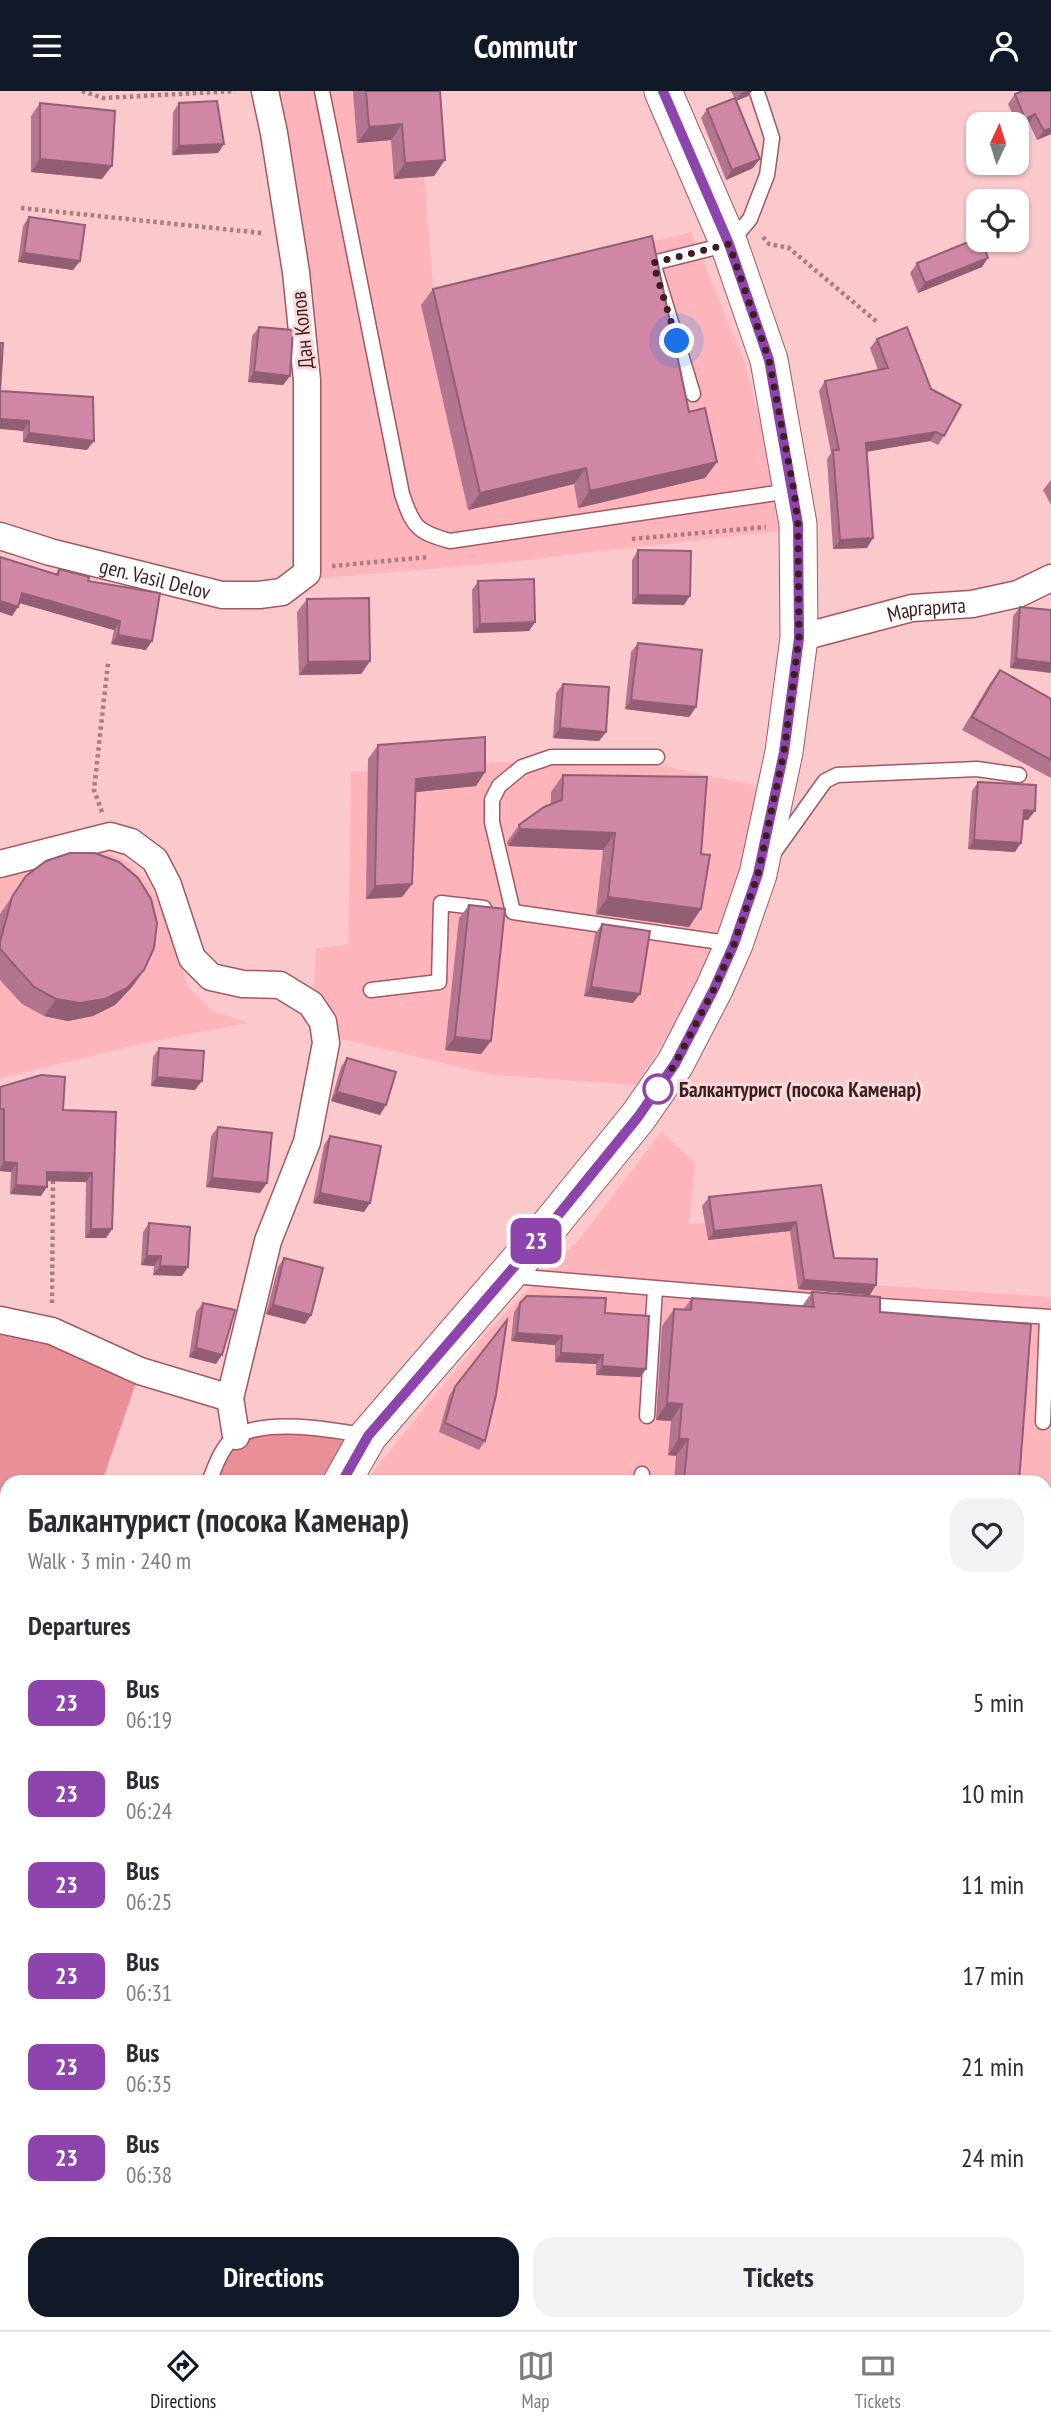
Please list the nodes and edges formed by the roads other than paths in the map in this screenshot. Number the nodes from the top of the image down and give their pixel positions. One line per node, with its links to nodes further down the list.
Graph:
1 (265, 91): 9 (street, Дан Колов)
2 (322, 91): 7 (lane)
3 (663, 91): 5 (street)
4 (757, 92): 5 (lane)
5 (738, 233): 6 (lane); 7 (street)
6 (693, 394)
7 (794, 491): 11 (street)
8 (0, 535): 9 (street, gen. Vasil Delov)
9 (307, 573)
10 (1051, 578): 11 (street, Маргарита)
11 (799, 638): 15 (street)
12 (657, 757): 16 (lane)
13 (1018, 775): 15 (lane)
14 (0, 864): 23 (street)
15 (758, 874): 17 (street)
16 (513, 912): 17 (lane); 18 (lane)
17 (734, 944): 19 (street)
18 (371, 990)
19 (505, 1275): 20 (lane); 27 (street)
20 (655, 1289): 21 (lane); 24 (lane)
21 (1049, 1318): 25 (lane)
22 (0, 1320): 23 (street)
23 (230, 1398): 26 (street)
24 (647, 1416)
25 (1043, 1422)
26 (236, 1436): 27 (lane); 28 (lane)
27 (368, 1436): 29 (street)
28 (212, 1475)
29 (346, 1475)

